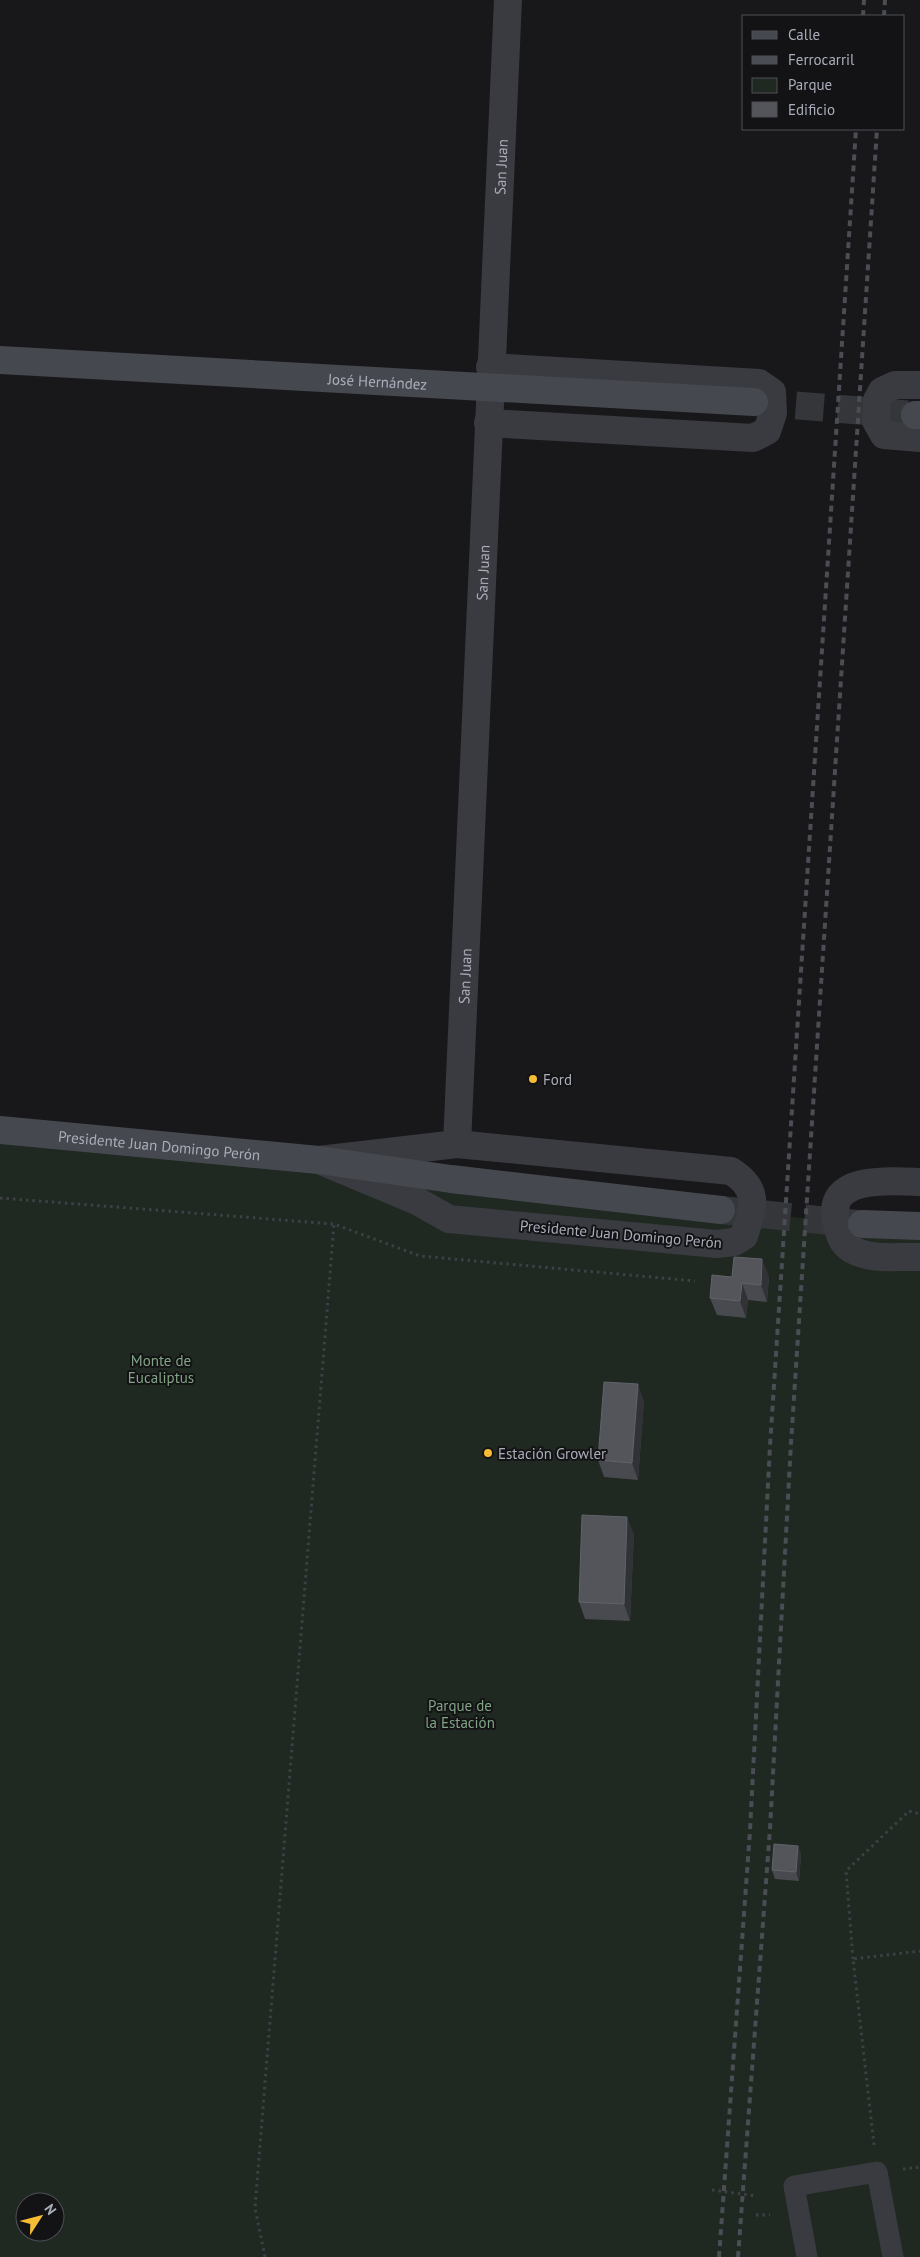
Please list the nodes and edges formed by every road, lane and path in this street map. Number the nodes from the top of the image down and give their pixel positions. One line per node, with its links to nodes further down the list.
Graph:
1 (508, 0): 3 (street, San Juan)
2 (0, 360): 3 (main road, José Hernández)
3 (490, 377): 5 (main road, José Hernández); 6 (street, San Juan); 6 (street, José Hernández)
4 (920, 385): 7 (street)
5 (754, 402)
6 (488, 423): 9 (street, San Juan)
7 (918, 423)
8 (0, 1130): 10 (main road, Presidente Juan Domingo Perón)
9 (457, 1144): 10 (street, Presidente Juan Domingo Perón); 10 (street, Presidente Juan Domingo Perón)
10 (319, 1160): 13 (main road, Presidente Juan Domingo Perón)
11 (920, 1182): 17 (street)
12 (0, 1198): 14 (path)
13 (721, 1210)
14 (334, 1224): 18 (path); 25 (path)
15 (862, 1224): 16 (main road)
16 (920, 1226)
17 (920, 1257)
18 (695, 1281)
19 (920, 1814): 21 (path)
20 (920, 1951): 21 (path)
21 (853, 1959): 22 (path)
22 (877, 2172): 26 (street); 27 (street)
23 (712, 2190): 24 (path)
24 (758, 2196)
25 (265, 2257)
26 (807, 2257)
27 (893, 2257)

